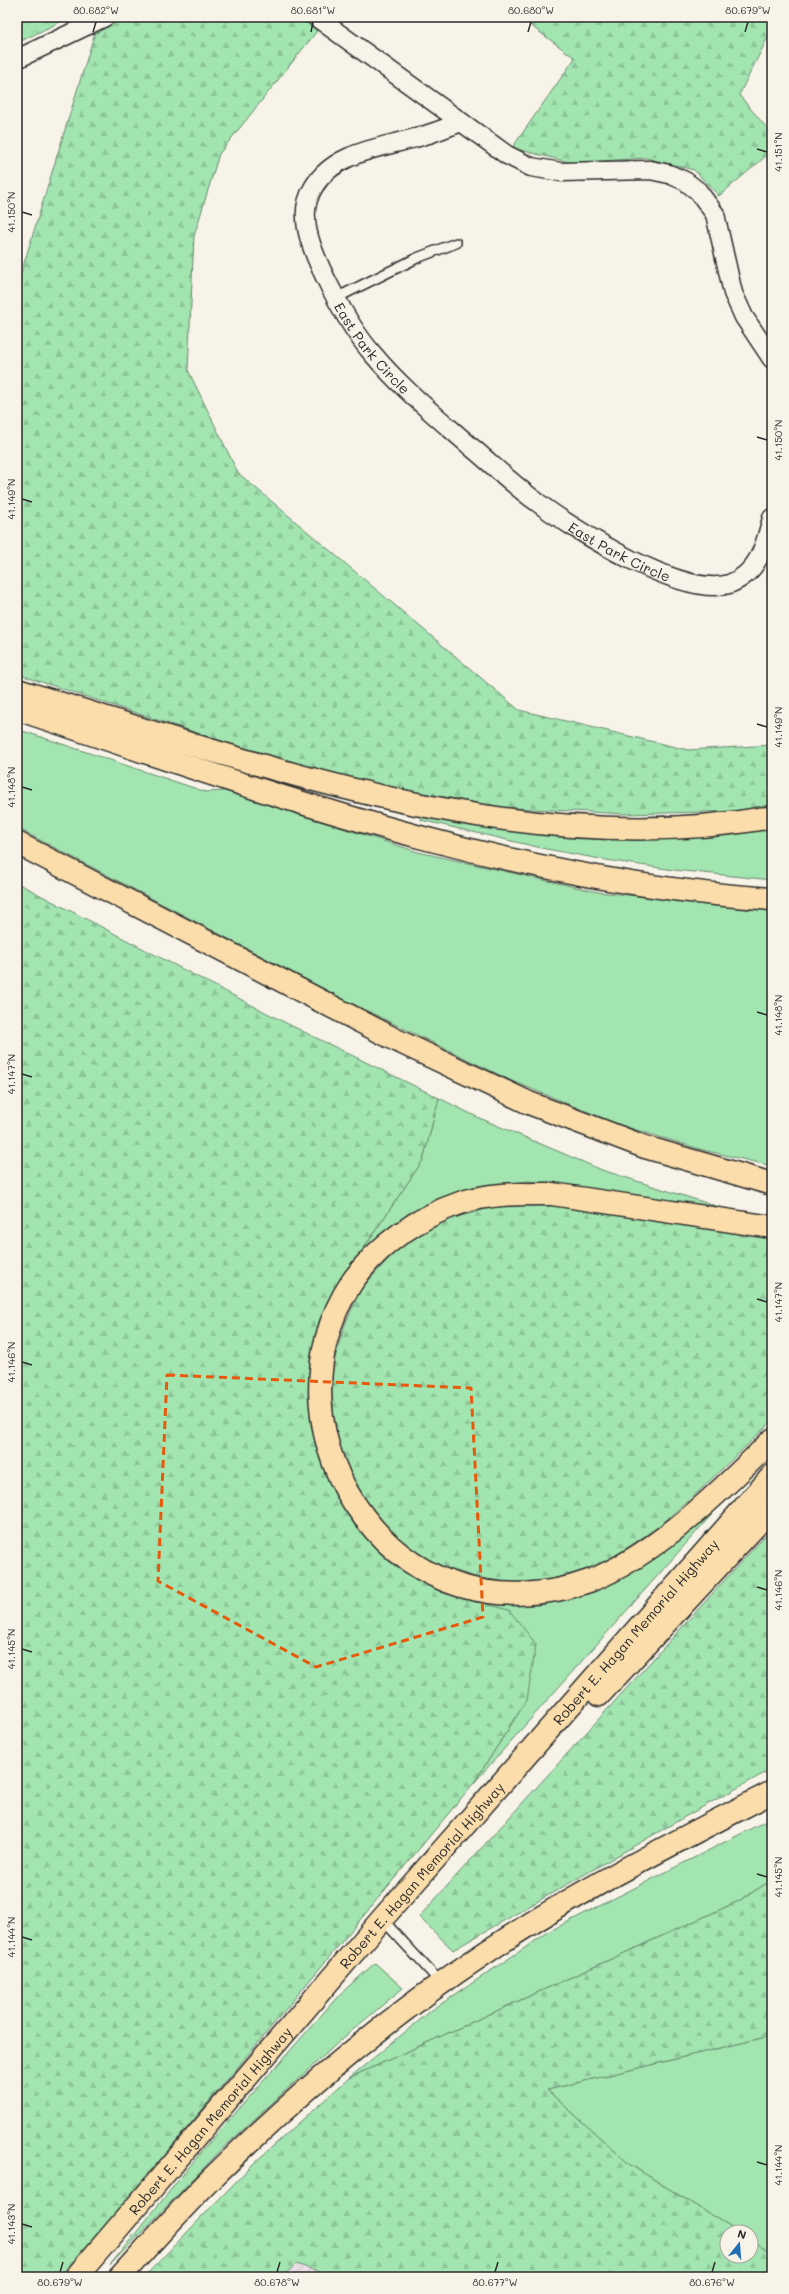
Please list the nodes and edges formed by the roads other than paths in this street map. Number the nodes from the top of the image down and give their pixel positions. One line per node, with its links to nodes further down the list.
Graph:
1 (106, 17): 3 (street)
2 (316, 17): 4 (street)
3 (17, 59)
4 (460, 122): 6 (street, East Park Circle); 7 (street)
5 (456, 243): 6 (lane)
6 (336, 298): 8 (street, East Park Circle)
7 (772, 359)
8 (772, 518)
9 (17, 690): 11 (highway)
10 (17, 709): 14 (highway)
11 (772, 817)
12 (17, 843): 15 (highway)
13 (17, 859): 16 (highway)
14 (772, 899)
15 (772, 1184)
16 (772, 1196)
17 (772, 1227): 18 (highway)
18 (772, 1440)
19 (772, 1476): 21 (highway, Robert E. Hagan Memorial Highway)
20 (772, 1508): 21 (highway)
21 (523, 1759): 23 (highway, Robert E. Hagan Memorial Highway)
22 (772, 1792): 24 (highway)
23 (382, 1919): 24 (lane); 25 (highway, Robert E. Hagan Memorial Highway)
24 (441, 1983): 26 (highway)
25 (76, 2277)
26 (120, 2277)

